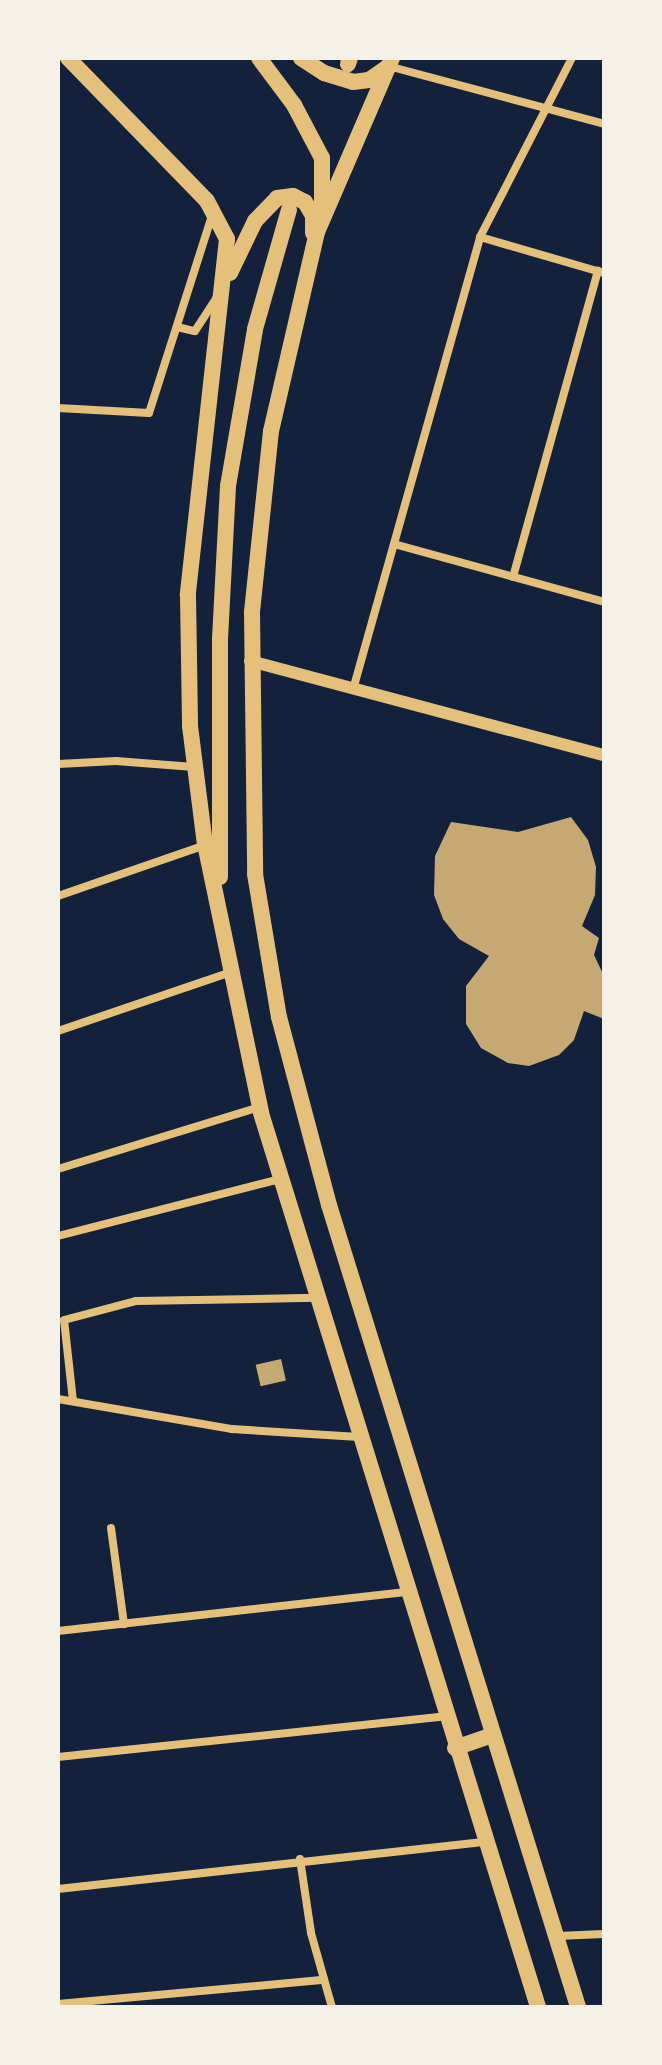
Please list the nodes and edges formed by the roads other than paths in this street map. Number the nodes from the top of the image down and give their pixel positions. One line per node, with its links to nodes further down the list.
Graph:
1 (68, 58): 9 (main road)
2 (259, 58): 10 (main road)
3 (301, 58): 5 (main road)
4 (572, 58): 6 (street)
5 (390, 62): 6 (street); 10 (main road)
6 (545, 109): 7 (street); 11 (street)
7 (604, 124)
8 (289, 210): 27 (main road)
9 (213, 211): 14 (main road); 15 (street)
10 (317, 232): 12 (main road)
11 (480, 237): 13 (street); 17 (street)
12 (306, 269): 14 (main road); 20 (main road)
13 (601, 272): 18 (street)
14 (222, 290): 15 (street); 24 (main road)
15 (177, 327): 16 (street)
16 (58, 408)
17 (394, 544): 18 (street); 21 (street)
18 (513, 577): 19 (street)
19 (604, 602)
20 (250, 661): 21 (street); 43 (main road)
21 (354, 686): 22 (street)
22 (604, 755)
23 (58, 764): 24 (street)
24 (194, 767): 25 (main road)
25 (205, 844): 26 (street); 27 (main road)
26 (58, 896)
27 (221, 908): 28 (main road)
28 (231, 972): 29 (street); 30 (main road)
29 (58, 1031)
30 (260, 1107): 31 (street); 32 (main road)
31 (58, 1169)
32 (280, 1179): 33 (street); 34 (main road)
33 (58, 1236)
34 (316, 1298): 36 (street); 37 (main road)
35 (58, 1399): 36 (street)
36 (73, 1401): 37 (street)
37 (359, 1437): 39 (main road)
38 (111, 1528): 40 (street)
39 (406, 1592): 40 (street); 42 (main road)
40 (124, 1624): 41 (street)
41 (58, 1631)
42 (446, 1716): 44 (main road); 45 (street)
43 (492, 1735): 44 (main road); 50 (main road)
44 (455, 1748): 46 (main road)
45 (58, 1757)
46 (485, 1842): 47 (street); 54 (main road)
47 (300, 1859): 48 (street); 51 (street)
48 (58, 1889)
49 (604, 1934): 50 (street)
50 (556, 1937): 55 (main road)
51 (324, 1980): 52 (street); 53 (street)
52 (58, 2004)
53 (332, 2007)
54 (538, 2007)
55 (578, 2007)

